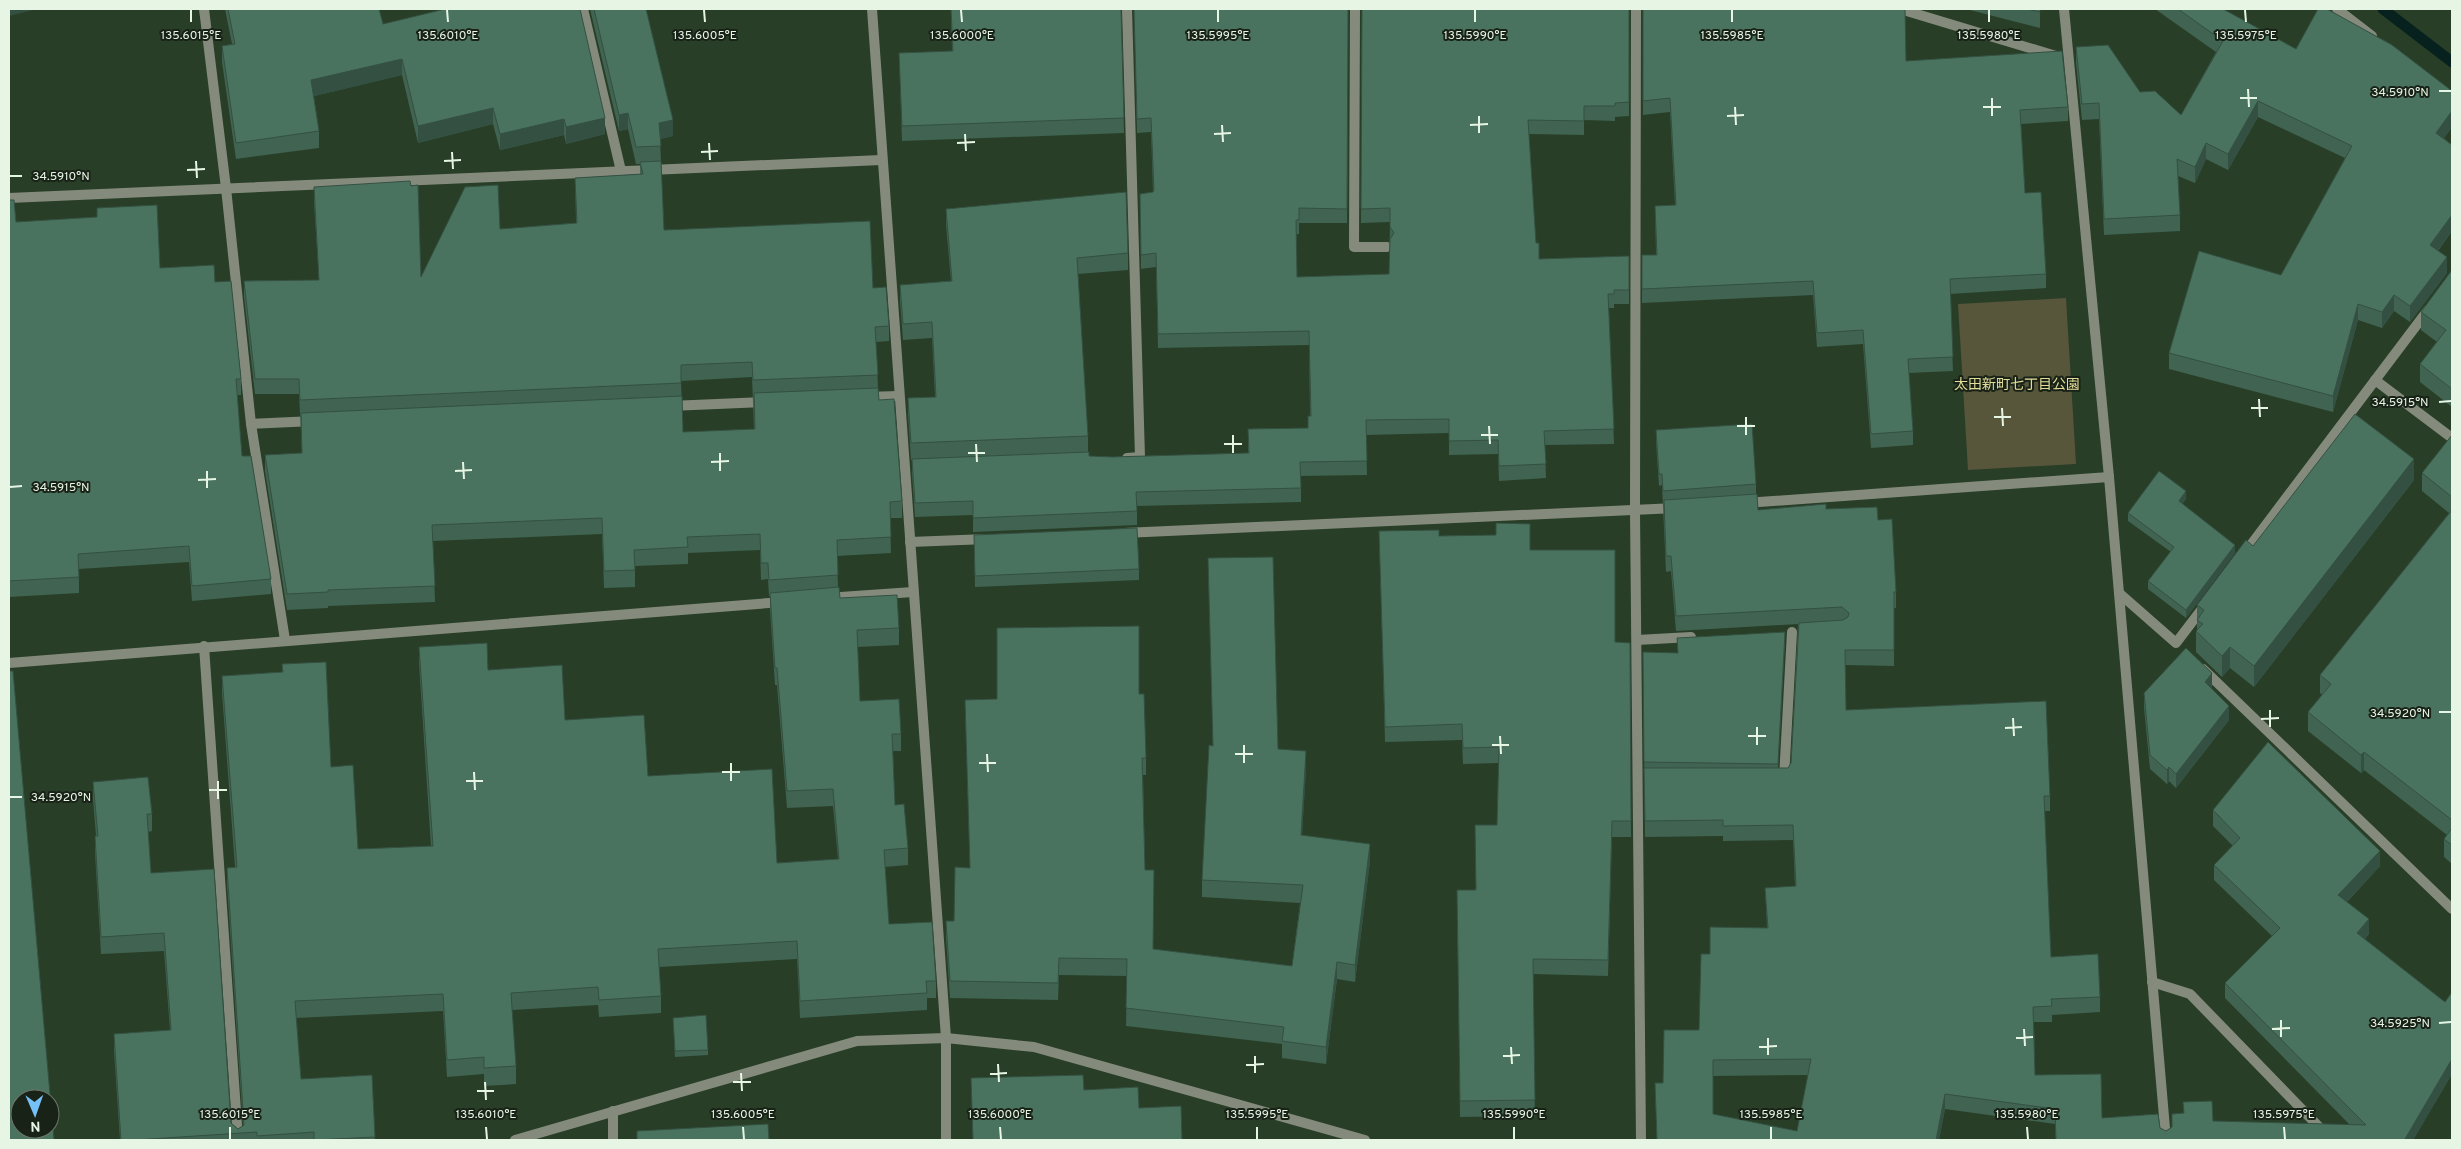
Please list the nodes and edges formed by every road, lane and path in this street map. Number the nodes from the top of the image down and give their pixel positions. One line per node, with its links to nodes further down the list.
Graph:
1 (204, 9): 14 (street)
2 (583, 9): 13 (street)
3 (872, 9): 12 (street)
4 (1127, 9): 26 (street)
5 (1355, 9): 16 (street)
6 (1636, 9): 30 (street)
7 (1900, 9): 11 (street)
8 (2064, 9): 11 (street)
9 (2338, 9): 10 (street)
10 (2383, 45)
11 (2069, 60): 27 (street)
12 (881, 160): 13 (street); 19 (street)
13 (621, 172): 14 (street)
14 (226, 188): 15 (street); 24 (street)
15 (9, 198)
16 (1387, 247)
17 (2434, 302): 18 (street)
18 (2375, 380): 25 (street); 34 (street)
19 (899, 396): 20 (street); 33 (street)
20 (849, 398)
21 (780, 401): 22 (street)
22 (660, 406)
23 (321, 420): 24 (street)
24 (251, 424): 42 (street)
25 (2452, 438)
26 (1120, 458)
27 (2108, 477): 28 (street); 36 (street)
28 (1734, 504)
29 (1684, 507): 30 (street)
30 (1635, 511): 31 (street); 43 (street)
31 (1109, 534)
32 (1000, 538): 33 (street)
33 (910, 542): 35 (street)
34 (2236, 564)
35 (913, 592): 38 (street); 50 (street)
36 (2119, 593): 37 (street); 49 (street)
37 (2212, 596)
38 (813, 599)
39 (793, 601): 42 (street)
40 (1792, 632): 47 (street)
41 (1705, 637): 43 (street)
42 (285, 640): 44 (street)
43 (1637, 640): 58 (street)
44 (204, 646): 45 (street); 53 (street)
45 (9, 663)
46 (2197, 664): 48 (street)
47 (1774, 778)
48 (2452, 909)
49 (2152, 982): 52 (street); 59 (street)
50 (946, 1038): 51 (street); 56 (street); 57 (street)
51 (613, 1111): 54 (street); 55 (street)
52 (2321, 1129)
53 (238, 1140)
54 (515, 1140)
55 (613, 1140)
56 (946, 1140)
57 (1366, 1140)
58 (1641, 1140)
59 (2166, 1140)

